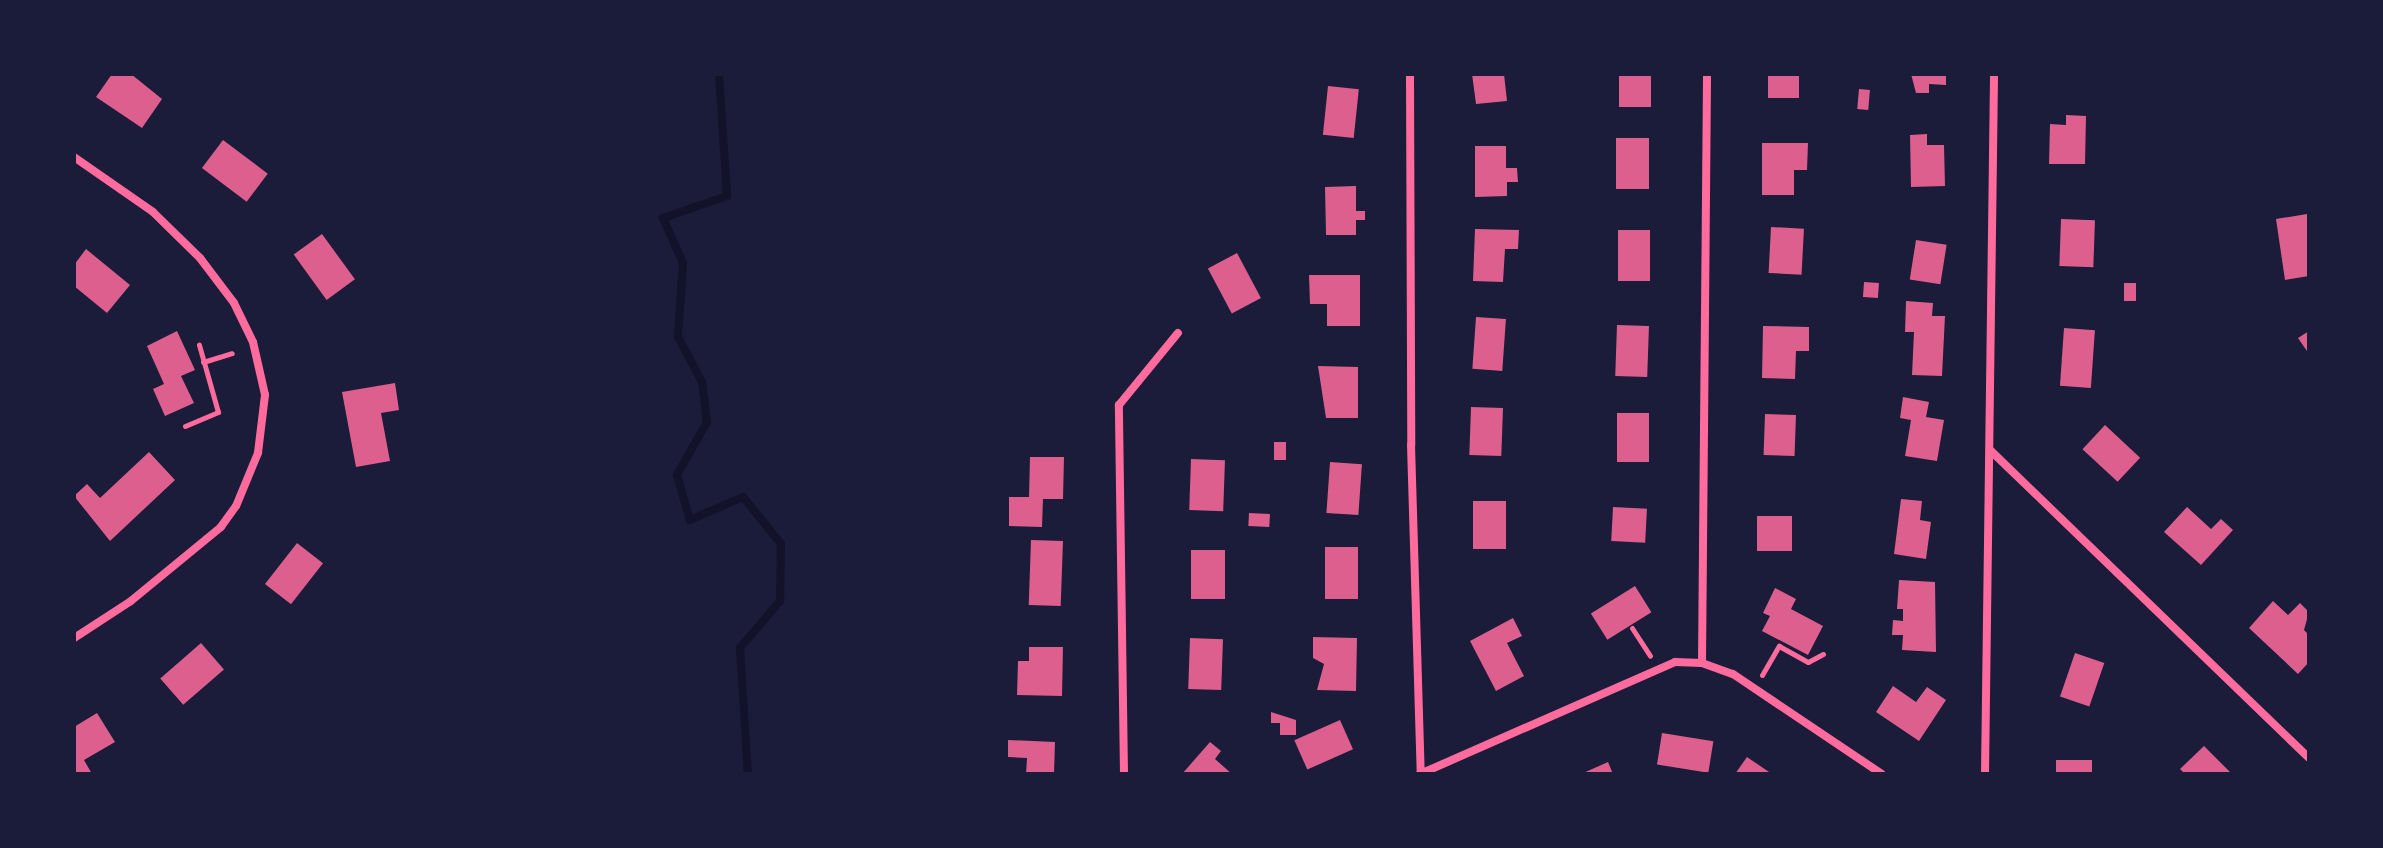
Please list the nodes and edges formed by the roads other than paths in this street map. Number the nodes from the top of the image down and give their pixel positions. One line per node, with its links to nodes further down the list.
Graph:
1 (1410, 74): 11 (street)
2 (1707, 74): 8 (street)
3 (1994, 74): 6 (street)
4 (74, 157): 7 (street)
5 (1178, 333): 10 (street)
6 (1990, 450): 9 (street); 13 (street)
7 (74, 638)
8 (1702, 663): 11 (street); 12 (street)
9 (2309, 758)
10 (1124, 774)
11 (1421, 774)
12 (1882, 774)
13 (1985, 774)

